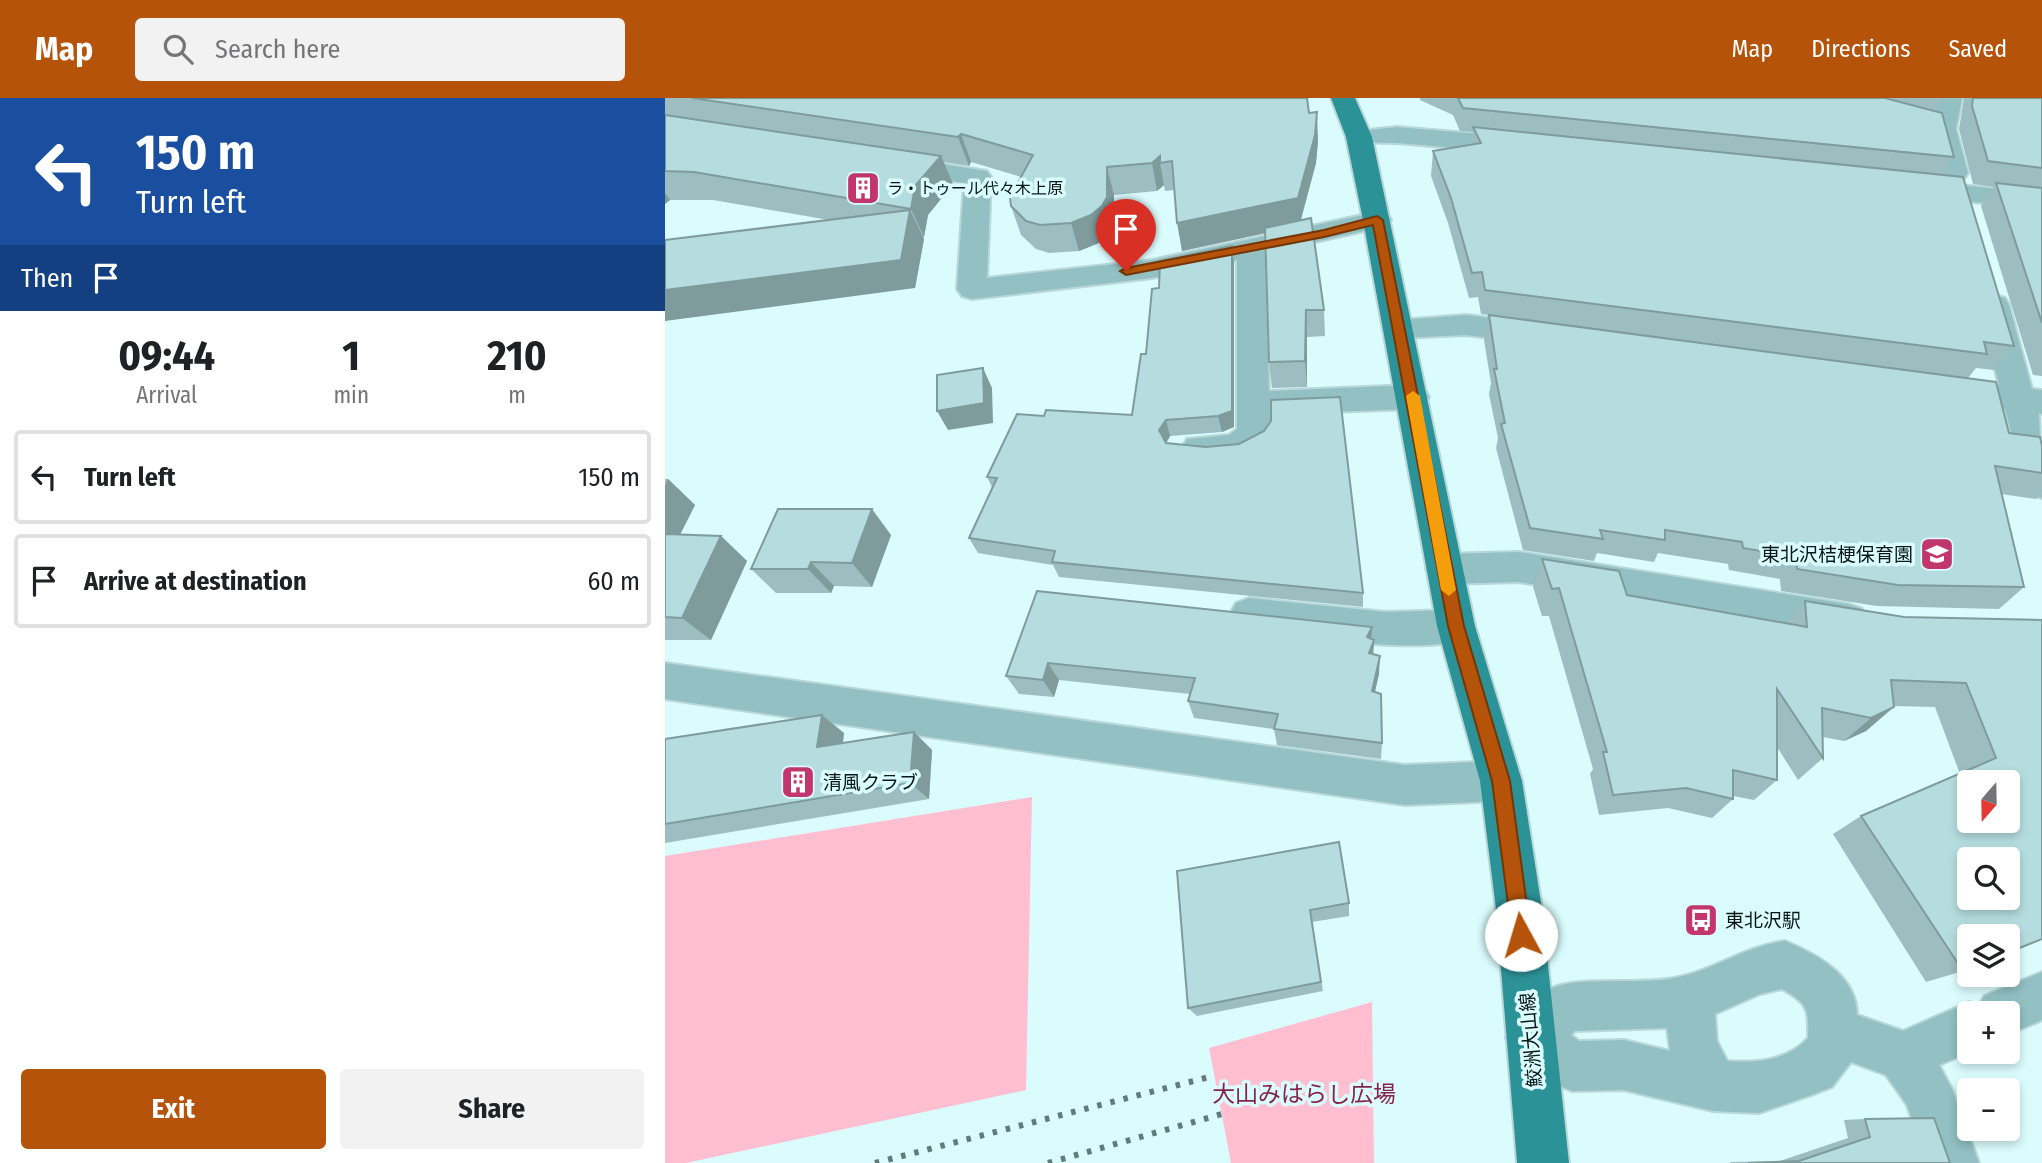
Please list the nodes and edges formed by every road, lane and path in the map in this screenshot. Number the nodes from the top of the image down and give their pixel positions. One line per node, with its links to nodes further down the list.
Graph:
1 (1343, 98): 5 (main road, 鮫洲大山線)
2 (1950, 98): 4 (street)
3 (1916, 122): 4 (street)
4 (1943, 129): 10 (street)
5 (1359, 137): 6 (street); 11 (main road, 鮫洲大山線)
6 (1556, 150)
7 (869, 160): 12 (street)
8 (1892, 186): 10 (street)
9 (2042, 202): 10 (street)
10 (1965, 206)
11 (1377, 220): 12 (street); 14 (main road, 鮫洲大山線)
12 (1251, 246): 19 (street)
13 (1985, 273): 18 (street)
14 (1399, 328): 15 (street); 17 (main road, 鮫洲大山線)
15 (1571, 338)
16 (1925, 386): 18 (street)
17 (1413, 397): 19 (street); 22 (main road, 鮫洲大山線)
18 (2032, 400): 21 (street)
19 (1253, 403): 20 (street)
20 (1183, 448)
21 (2042, 485)
22 (1444, 569): 24 (street); 25 (main road, 鮫洲大山線)
23 (1221, 611): 25 (street)
24 (1877, 625)
25 (1456, 626): 27 (main road, 鮫洲大山線)
26 (665, 681): 27 (street)
27 (1501, 781): 33 (main road, 鮫洲大山線)
28 (2042, 996): 30 (street)
29 (1690, 999): 31 (street); 33 (street); 35 (street)
30 (2020, 1005)
31 (1834, 1032): 34 (street); 35 (street)
32 (1957, 1032): 34 (street)
33 (1531, 1038): 35 (street); 36 (main road, 鮫洲大山線)
34 (1903, 1056): 37 (street)
35 (1713, 1086)
36 (1543, 1163)
37 (1953, 1163)

